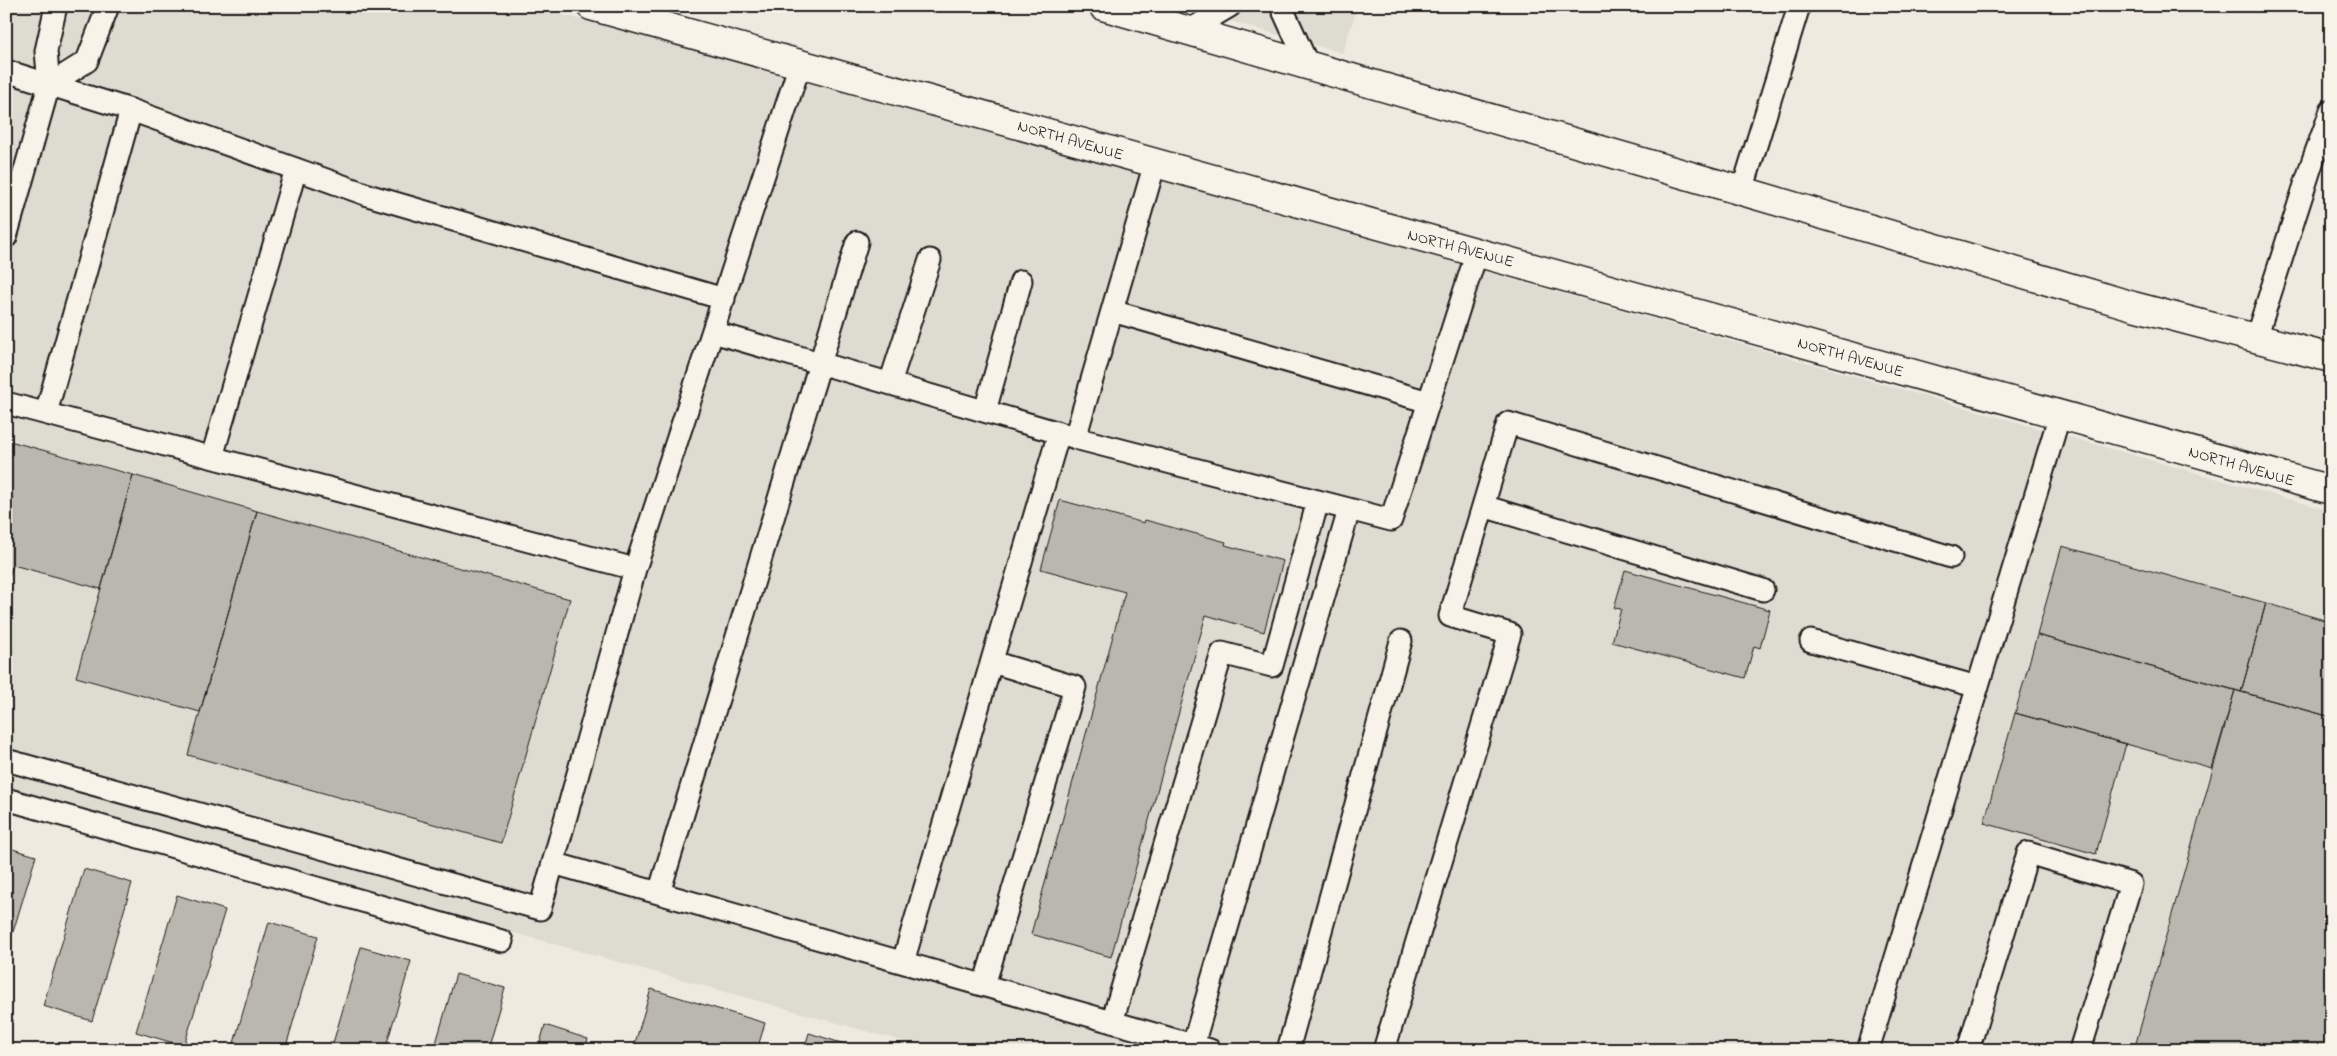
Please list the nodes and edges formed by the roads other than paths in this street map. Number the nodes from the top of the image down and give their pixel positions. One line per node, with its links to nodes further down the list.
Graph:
1 (56, 6): 12 (lane)
2 (108, 6): 12 (lane)
3 (591, 6): 9 (main road, NORTH AVENUE)
4 (1103, 6): 8 (main road)
5 (1230, 6): 8 (lane)
6 (1282, 6): 10 (lane)
7 (1799, 6): 17 (lane)
8 (1188, 31): 10 (main road)
9 (800, 64): 15 (main road, NORTH AVENUE); 23 (lane)
10 (1308, 66): 17 (main road)
11 (6, 71): 12 (lane)
12 (49, 85): 13 (lane); 18 (lane)
13 (132, 110): 16 (lane); 33 (lane)
14 (2331, 111): 26 (lane)
15 (1155, 162): 20 (main road, NORTH AVENUE); 24 (lane)
16 (296, 169): 23 (lane); 36 (lane)
17 (1742, 191): 26 (main road)
18 (6, 236)
19 (857, 242): 28 (lane)
20 (1477, 252): 30 (lane); 34 (main road, NORTH AVENUE)
21 (930, 260): 29 (lane)
22 (1021, 281): 32 (lane)
23 (724, 298): 25 (lane)
24 (1112, 311): 30 (lane); 35 (lane)
25 (713, 332): 28 (lane); 42 (lane)
26 (2256, 338): 27 (main road)
27 (2331, 358)
28 (820, 363): 29 (lane); 51 (lane)
29 (890, 383): 32 (lane)
30 (1429, 402): 40 (lane)
31 (6, 403): 33 (lane)
32 (984, 411): 35 (lane)
33 (46, 413): 36 (lane)
34 (2060, 414): 37 (main road, NORTH AVENUE); 47 (lane)
35 (1067, 436): 38 (lane); 46 (lane)
36 (212, 456): 42 (lane)
37 (2331, 490)
38 (1318, 501): 40 (lane); 55 (lane)
39 (1483, 506): 41 (lane); 43 (lane); 58 (lane)
40 (1349, 510): 56 (lane)
41 (1951, 557)
42 (636, 569): 50 (lane)
43 (1763, 590)
44 (1401, 641): 57 (lane)
45 (1812, 641): 47 (lane)
46 (992, 662): 53 (lane); 54 (lane)
47 (1978, 687): 59 (lane)
48 (6, 760): 50 (lane)
49 (6, 799): 52 (lane)
50 (553, 863): 51 (lane)
51 (659, 893): 53 (lane)
52 (502, 941)
53 (903, 962): 54 (lane)
54 (984, 986): 55 (lane)
55 (1112, 1022): 56 (lane)
56 (1201, 1047)
57 (1288, 1050)
58 (1384, 1050)
59 (1868, 1050)
60 (1968, 1050): 61 (lane)
61 (2080, 1050)

